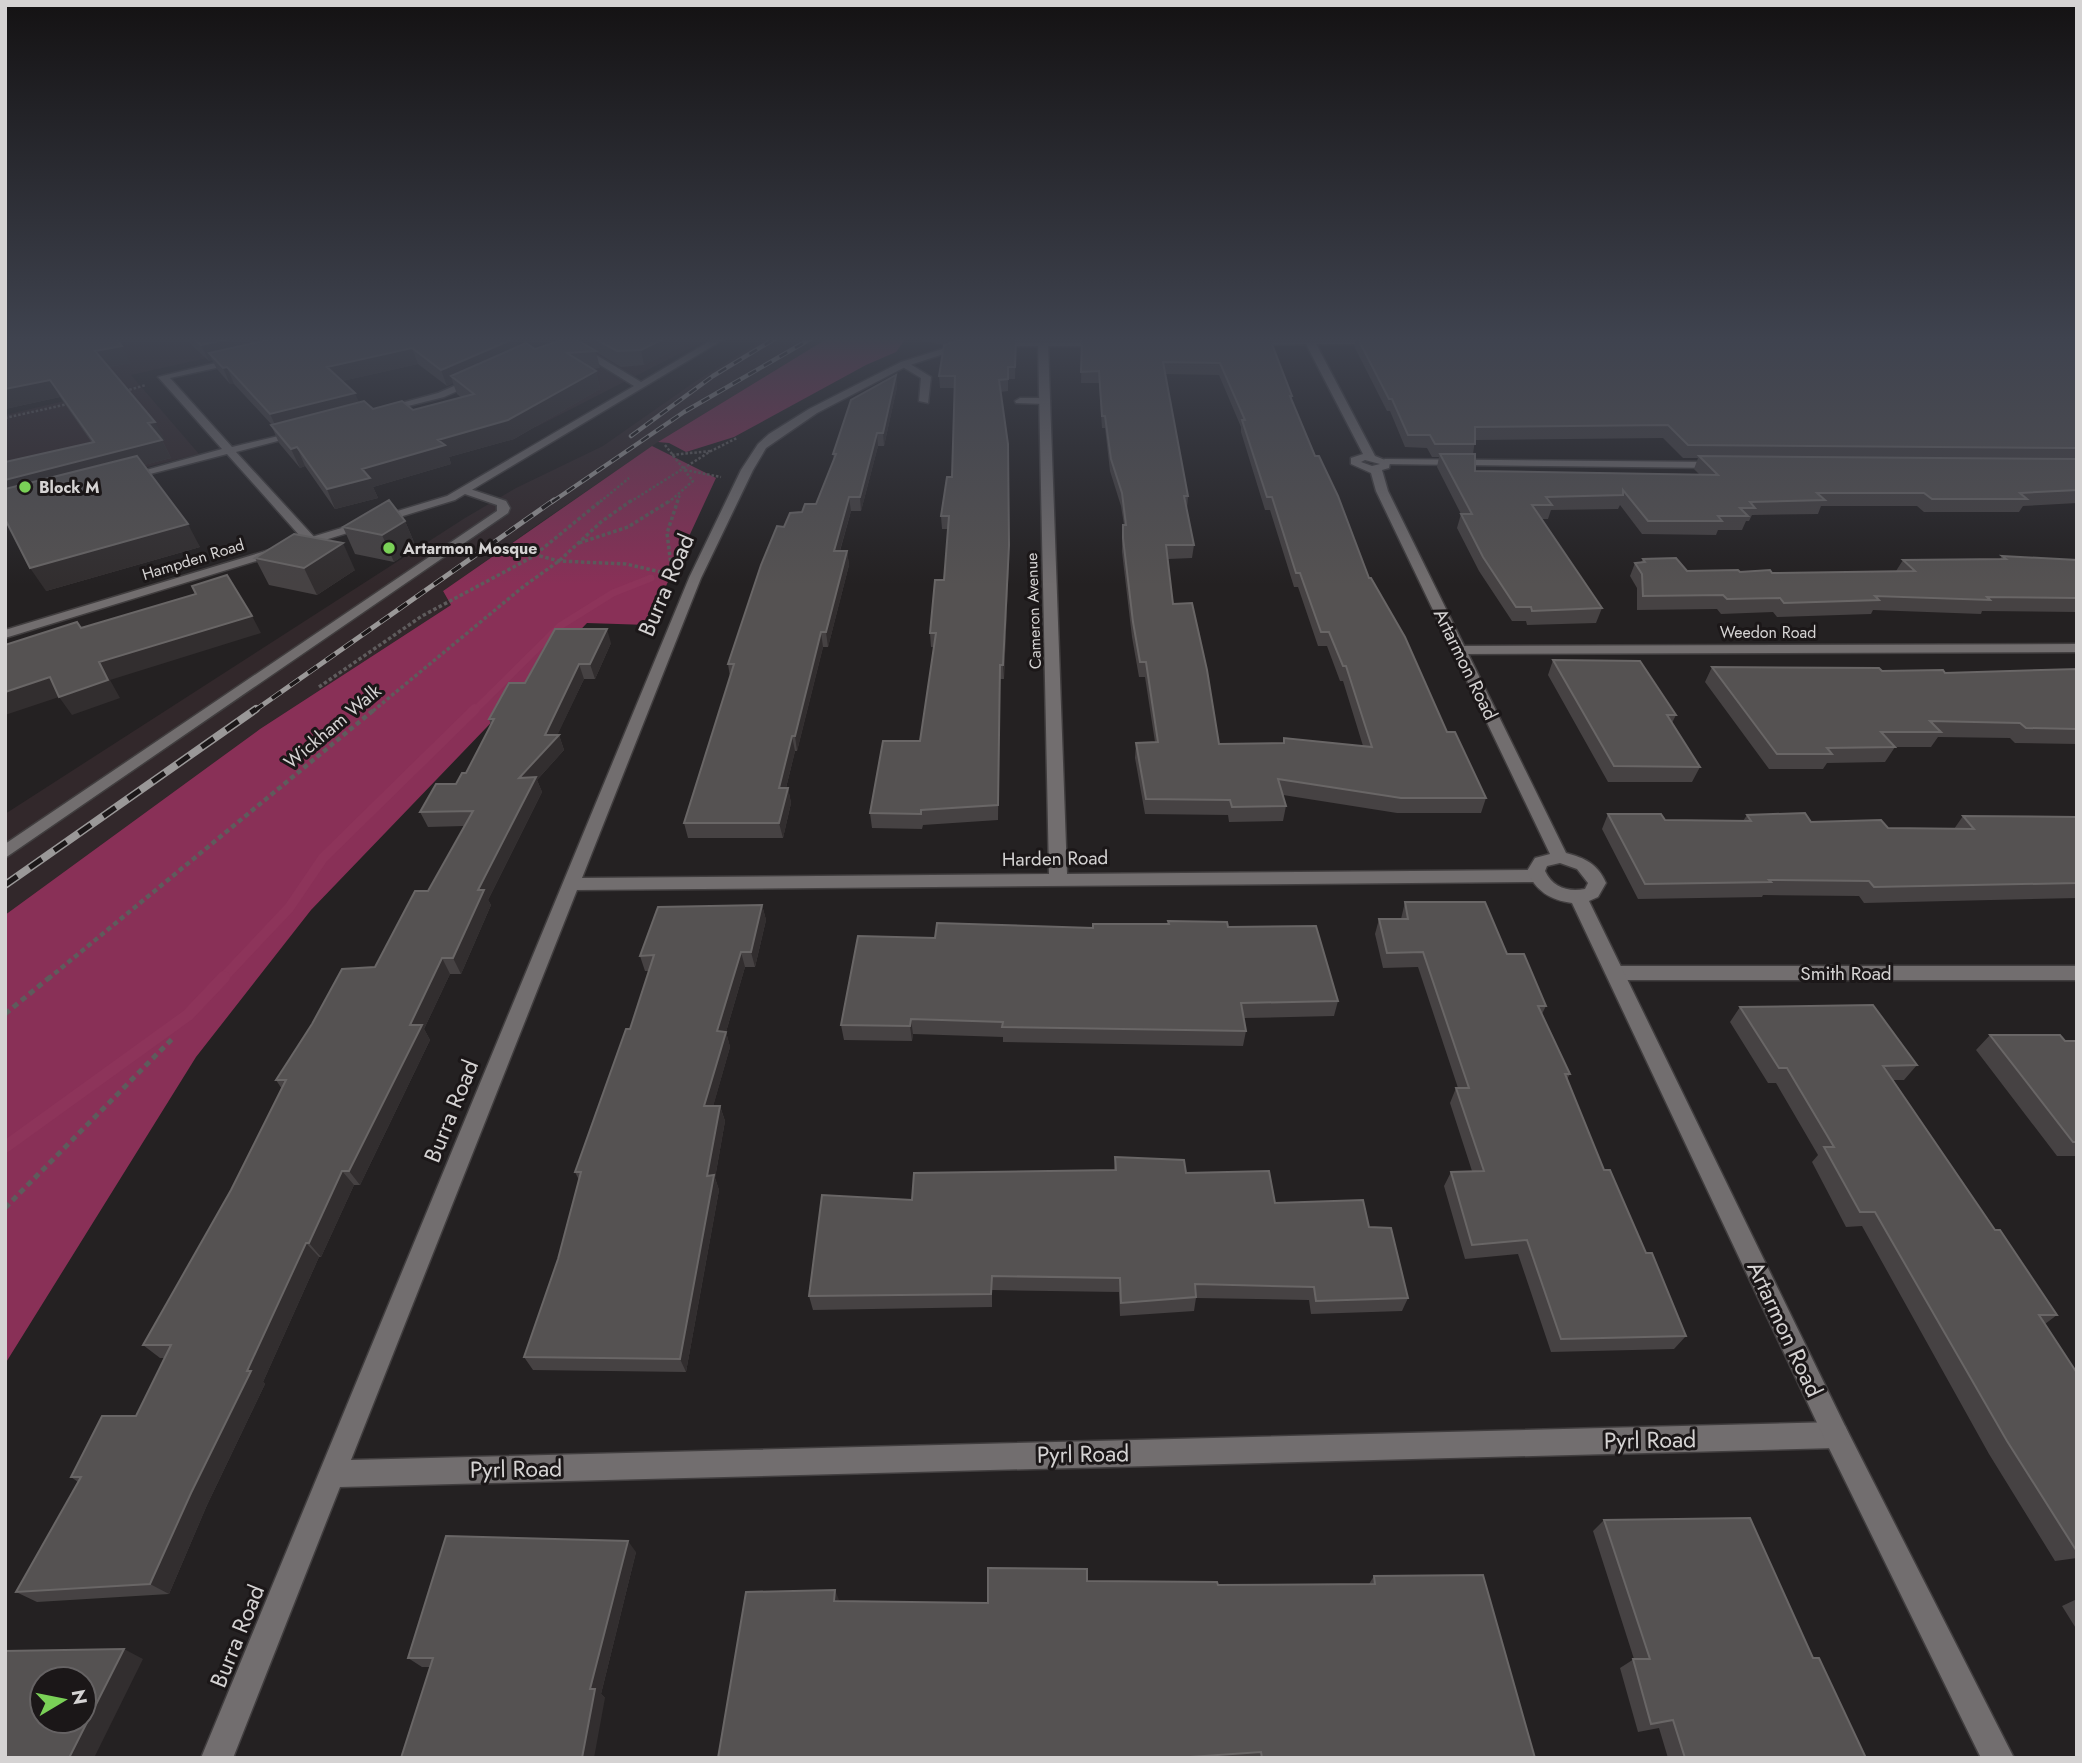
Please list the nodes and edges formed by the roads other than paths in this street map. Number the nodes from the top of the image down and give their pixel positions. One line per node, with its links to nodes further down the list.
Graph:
1 (202, 420): 7 (street)
2 (582, 420): 11 (street, Hampden Road)
3 (798, 420): 20 (street, Burra Road)
4 (1046, 420): 19 (street, Cameron Avenue)
5 (1353, 420): 8 (street, Artarmon Road)
6 (307, 430): 7 (street)
7 (228, 450): 10 (street); 12 (street)
8 (1377, 463): 9 (street); 15 (street, Artarmon Road)
9 (1732, 465)
10 (120, 479)
11 (466, 491): 12 (street, Hampden Road); 16 (street)
12 (312, 542): 13 (street, Hampden Road)
13 (5, 634)
14 (2077, 648): 15 (street, Weedon Road)
15 (1459, 650): 17 (street, Artarmon Road)
16 (5, 852)
17 (1560, 857): 18 (street); 21 (street)
18 (1537, 876): 19 (street, Harden Road); 21 (street)
19 (1058, 879): 20 (street, Harden Road)
20 (572, 884): 25 (street, Burra Road)
21 (1578, 897): 22 (street, Artarmon Road)
22 (1616, 973): 23 (street, Smith Road); 24 (street, Artarmon Road)
23 (2077, 973)
24 (1836, 1435): 25 (street, Pyrl Road); 27 (street, Artarmon Road)
25 (330, 1474): 26 (street, Burra Road)
26 (217, 1758)
27 (1998, 1758)

